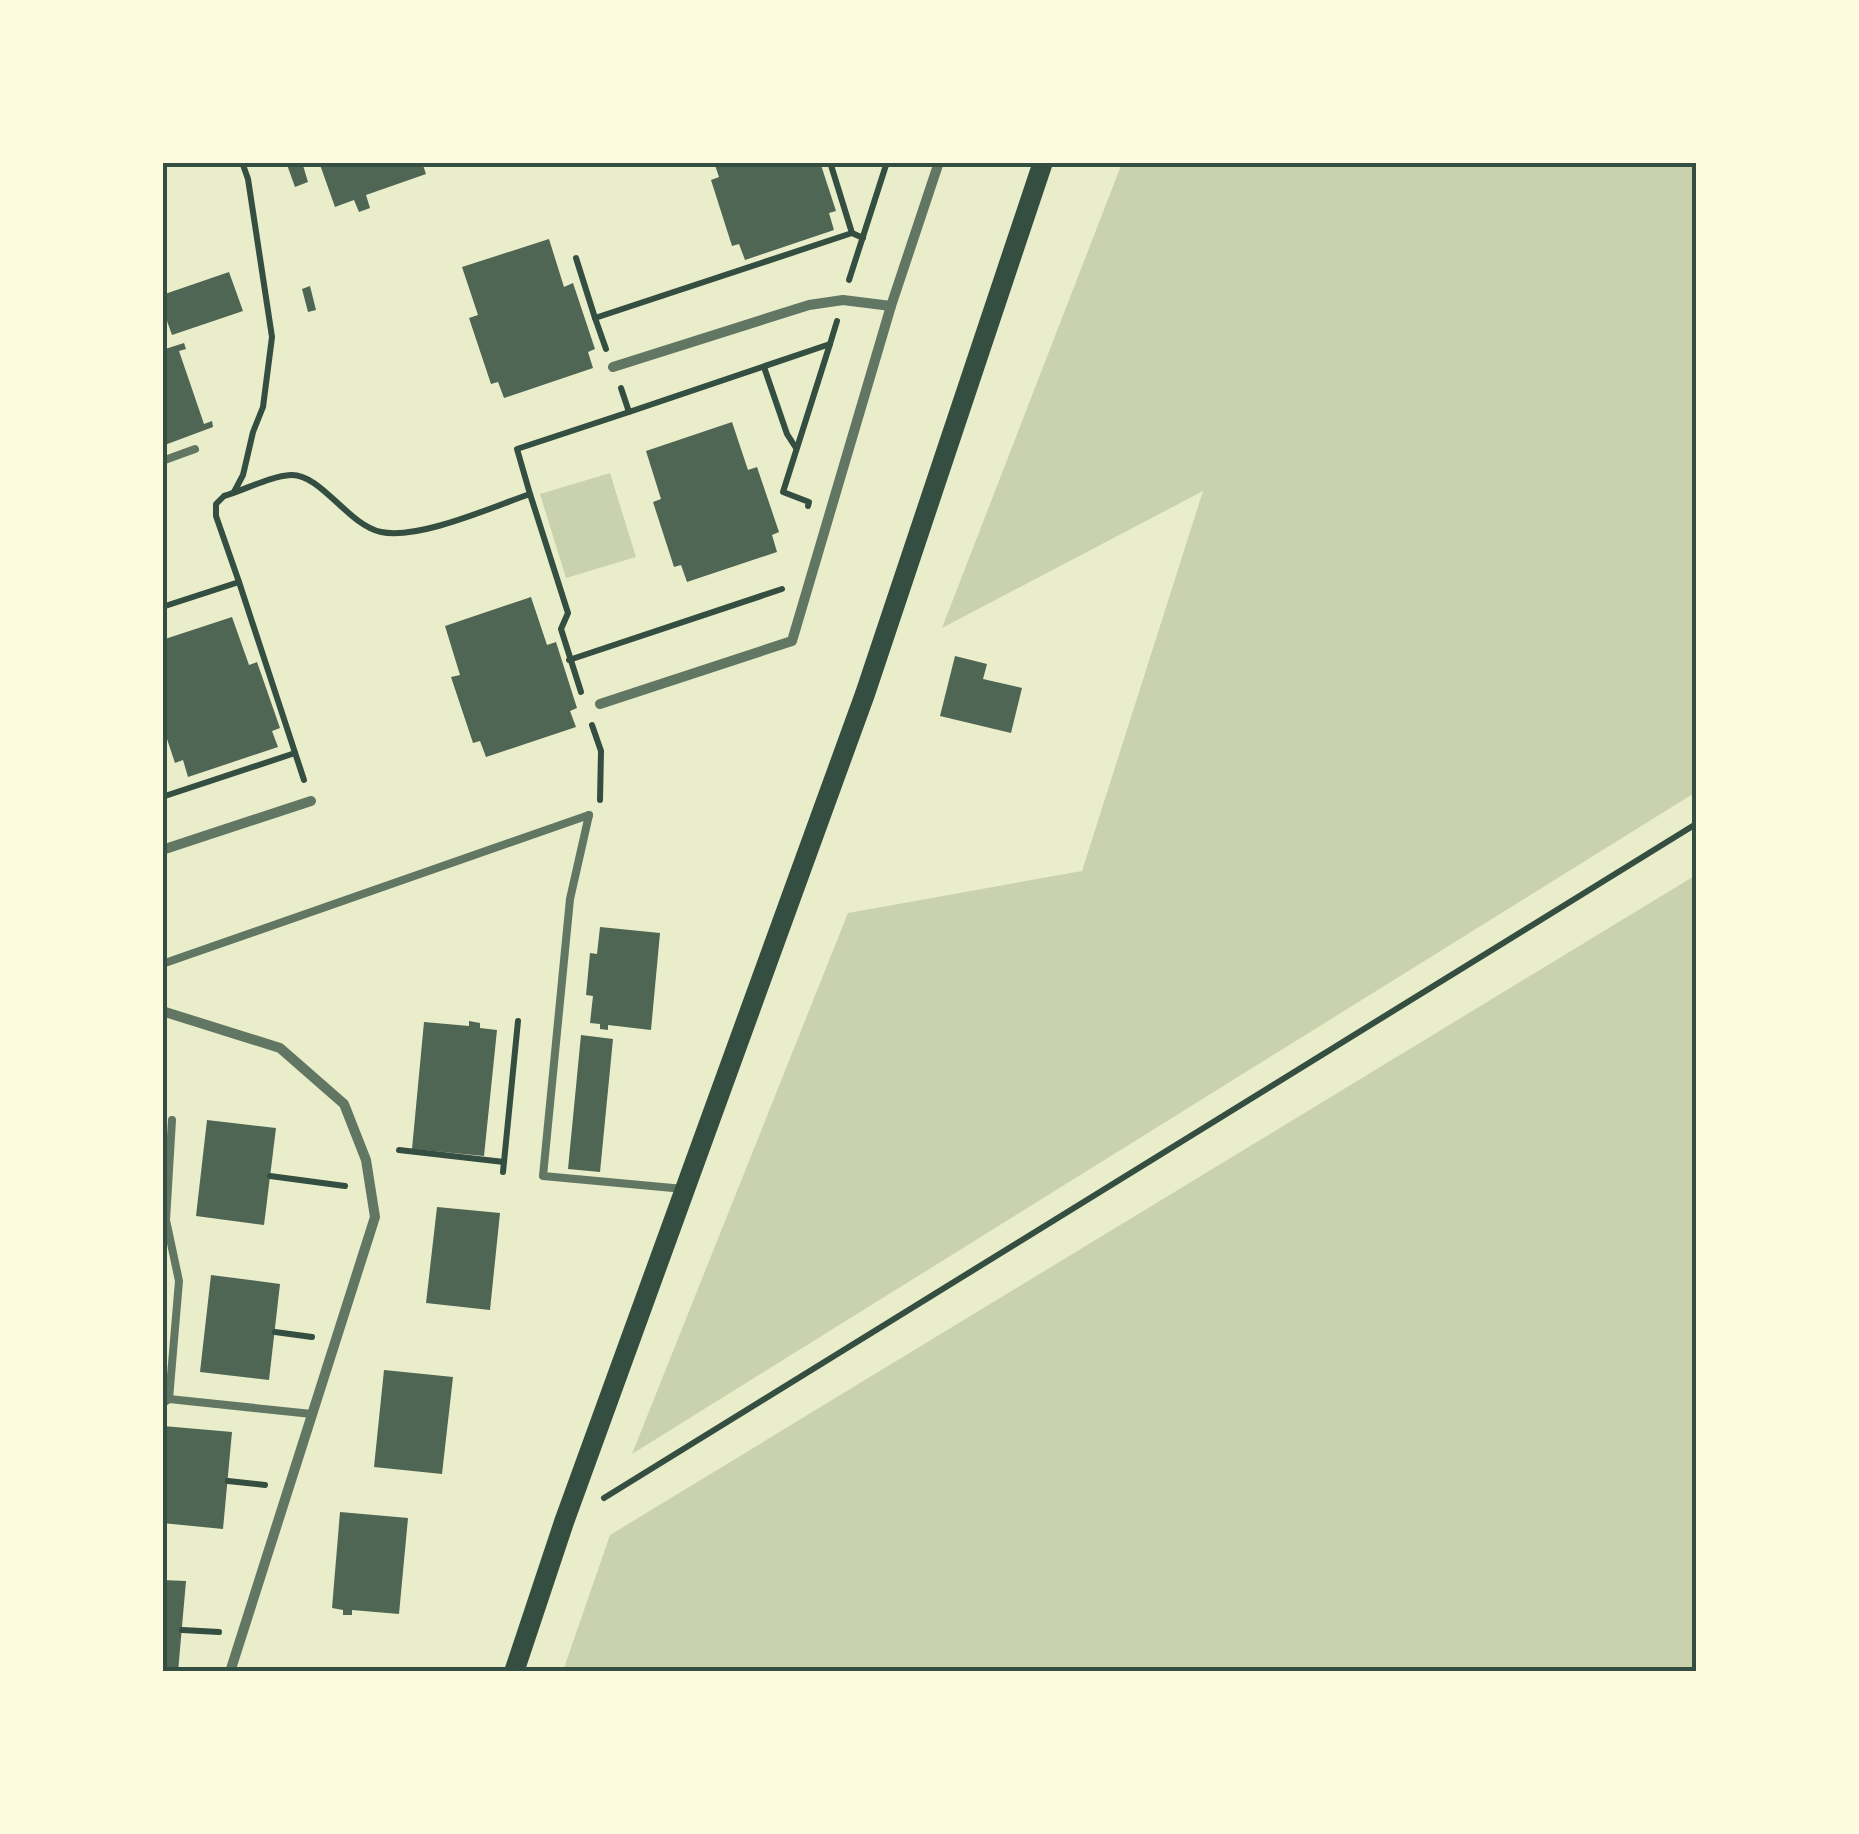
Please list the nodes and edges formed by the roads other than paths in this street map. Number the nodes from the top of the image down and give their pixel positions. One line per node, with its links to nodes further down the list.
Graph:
1 (939, 162): 3 (street)
2 (1043, 162): 13 (main road)
3 (890, 306): 4 (street); 7 (street)
4 (613, 368)
5 (195, 449): 6 (lane)
6 (162, 461)
7 (600, 704)
8 (311, 801): 9 (street)
9 (162, 850)
10 (162, 964): 13 (lane)
11 (162, 1011): 15 (street)
12 (172, 1120): 14 (lane)
13 (686, 1189): 17 (main road)
14 (166, 1401): 15 (lane)
15 (312, 1414): 16 (street)
16 (230, 1672)
17 (514, 1672)

